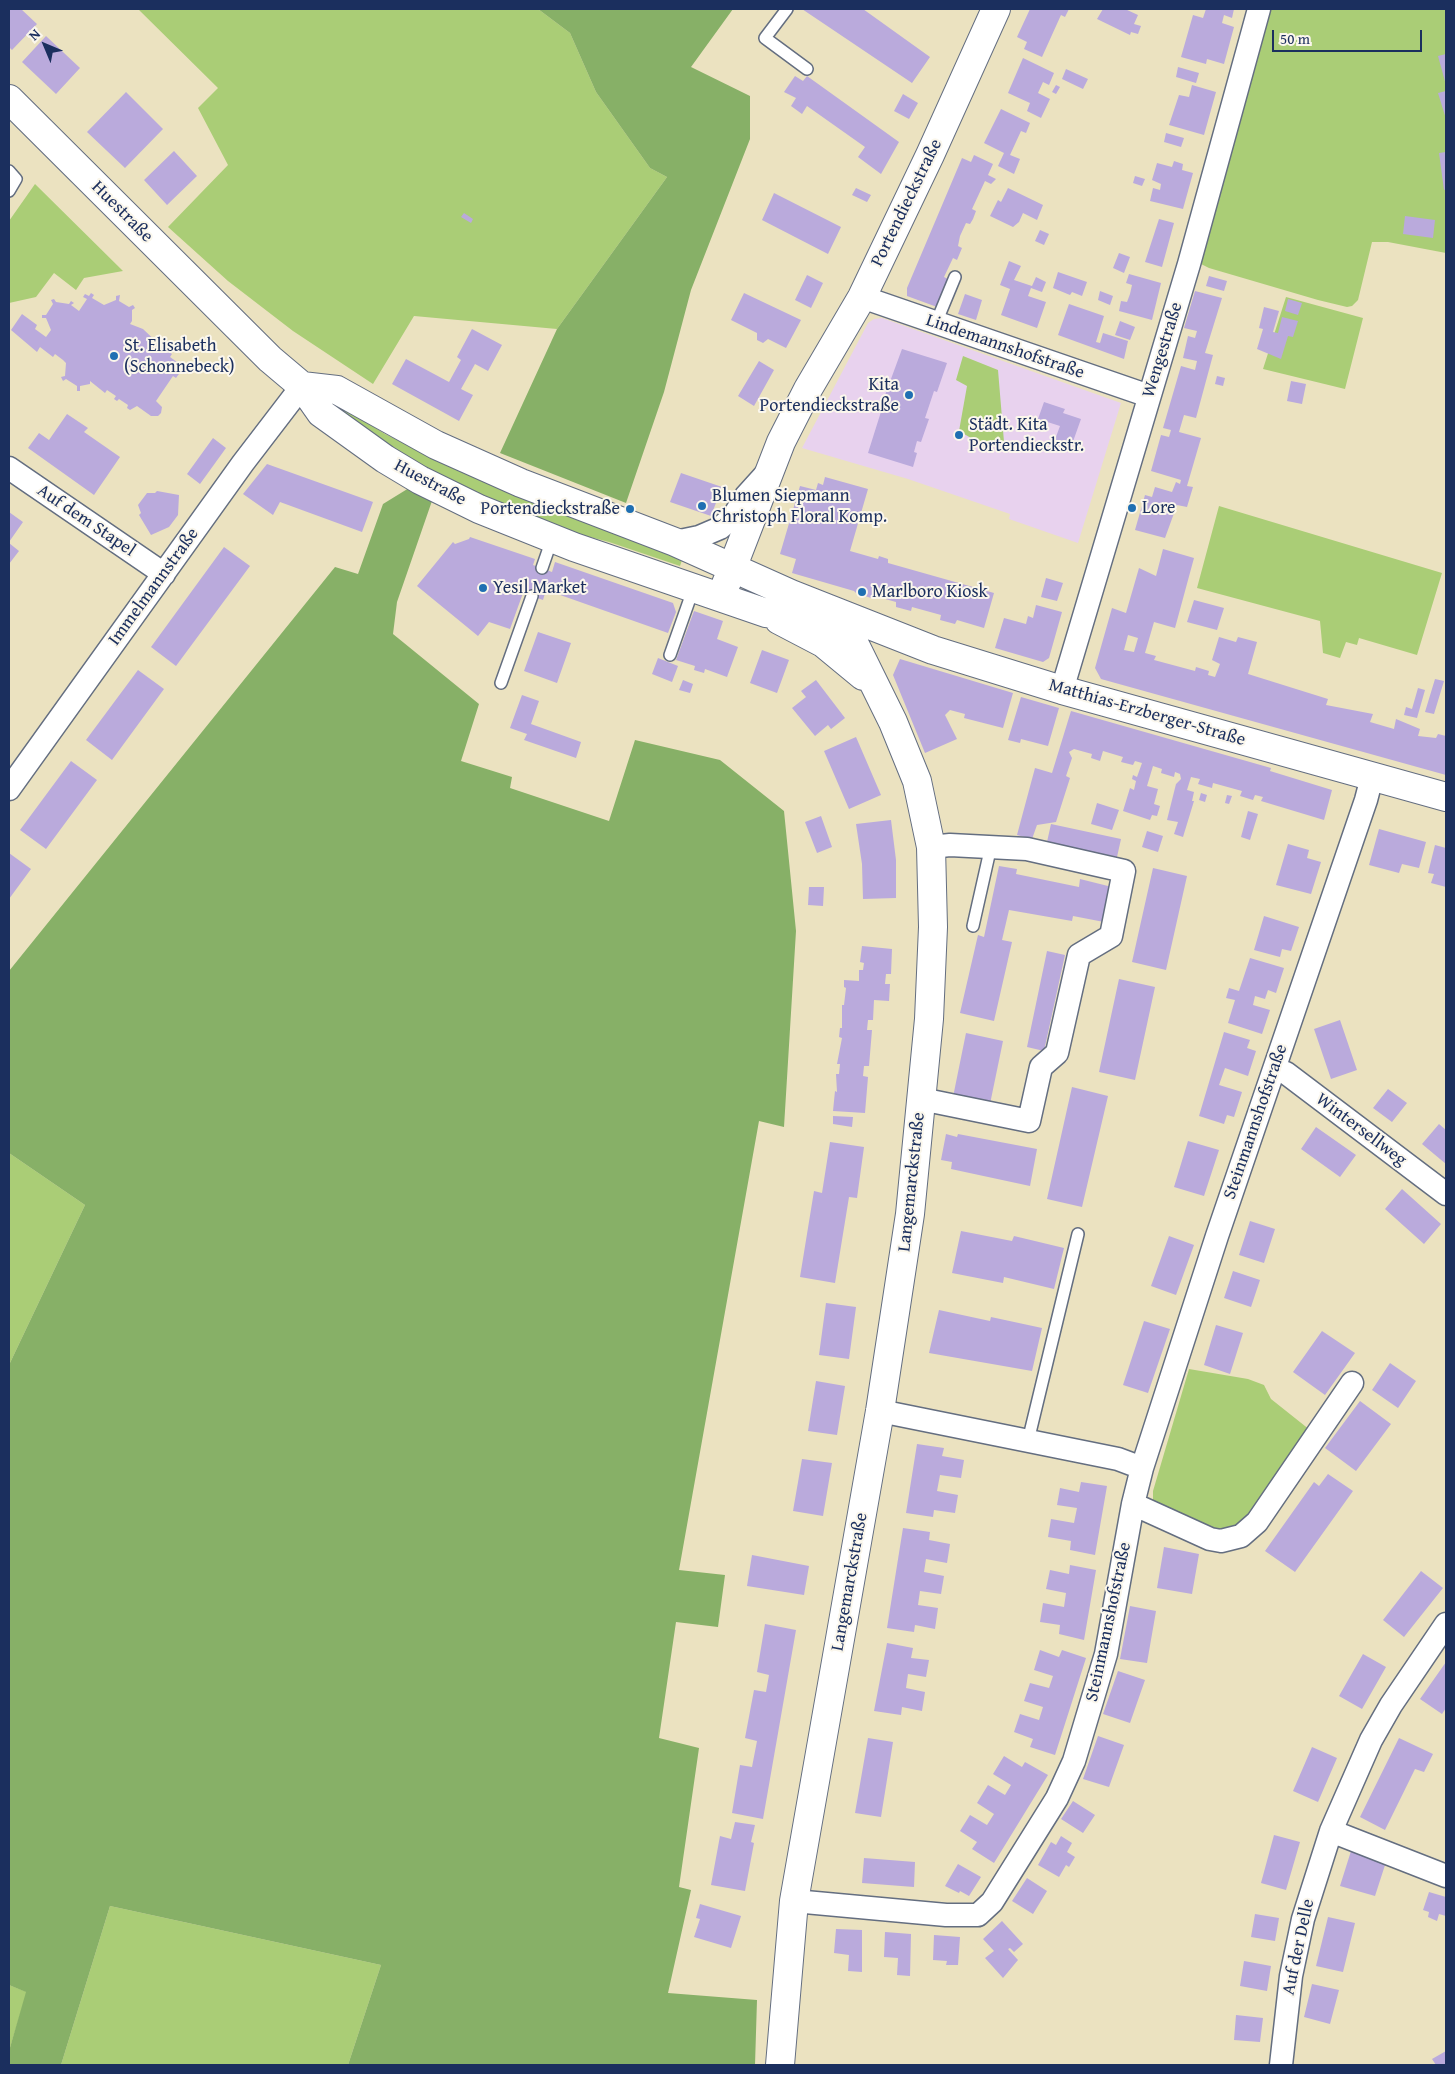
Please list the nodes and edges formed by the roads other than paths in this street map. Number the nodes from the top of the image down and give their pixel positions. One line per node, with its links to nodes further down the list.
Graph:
1 (787, 9): 4 (lane)
2 (996, 9): 9 (street, Portendieckstraße)
3 (1259, 9): 12 (street, Wengestraße)
4 (808, 69)
5 (9, 98): 11 (street, Huestraße)
6 (9, 171): 7 (lane)
7 (9, 191)
8 (954, 277): 10 (lane)
9 (862, 297): 10 (street, Lindemannshofstraße); 14 (street, Portendieckstraße)
10 (936, 323): 12 (street, Lindemannshofstraße)
11 (302, 386): 15 (street, Huestraße); 16 (street, Huestraße); 19 (street, Immelmannstraße)
12 (1149, 396): 28 (street, Wengestraße)
13 (9, 468): 19 (street, Auf dem Stapel)
14 (768, 472): 16 (street, Portendieckstraße); 17 (street, Portendieckstraße)
15 (552, 539): 18 (lane); 20 (street, Huestraße)
16 (675, 542): 17 (street, Huestraße)
17 (733, 567): 22 (street, Portendieckstraße); 24 (street, Langemarckstraße)
18 (542, 568)
19 (164, 574): 30 (street, Immelmannstraße)
20 (694, 587): 22 (street, Huestraße); 25 (lane)
21 (532, 596): 26 (lane)
22 (721, 597): 23 (street, Matthias-Erzberger-Straße)
23 (766, 613): 24 (street, Matthias-Erzberger-Straße); 27 (street, Langemarckstraße)
24 (838, 618): 27 (street, Langemarckstraße); 28 (street, Matthias-Erzberger-Straße)
25 (670, 655)
26 (501, 683)
27 (872, 684): 33 (street, Langemarckstraße)
28 (1062, 690): 29 (street, Matthias-Erzberger-Straße)
29 (1372, 777): 31 (street, Matthias-Erzberger-Straße); 35 (street, Steinmannshofstraße)
30 (9, 788)
31 (1446, 797)
32 (990, 846): 33 (street, Langemarckstraße); 34 (lane); 36 (street, Langemarckstraße)
33 (931, 847): 36 (street, Langemarckstraße)
34 (973, 926)
35 (1275, 1069): 37 (street, Wintersellweg); 42 (street, Steinmannshofstraße)
36 (921, 1099): 40 (street, Langemarckstraße)
37 (1446, 1194)
38 (1078, 1234): 41 (lane)
39 (1352, 1383): 43 (street)
40 (880, 1411): 41 (street); 47 (street, Langemarckstraße)
41 (1028, 1440): 42 (street)
42 (1142, 1468): 43 (street, Steinmannshofstraße)
43 (1132, 1504): 47 (street, Steinmannshofstraße)
44 (1446, 1624): 45 (street, Auf der Delle)
45 (1331, 1831): 46 (street); 49 (street, Auf der Delle)
46 (1446, 1876)
47 (794, 1901): 48 (street, Langemarckstraße)
48 (780, 2065)
49 (1281, 2065)

